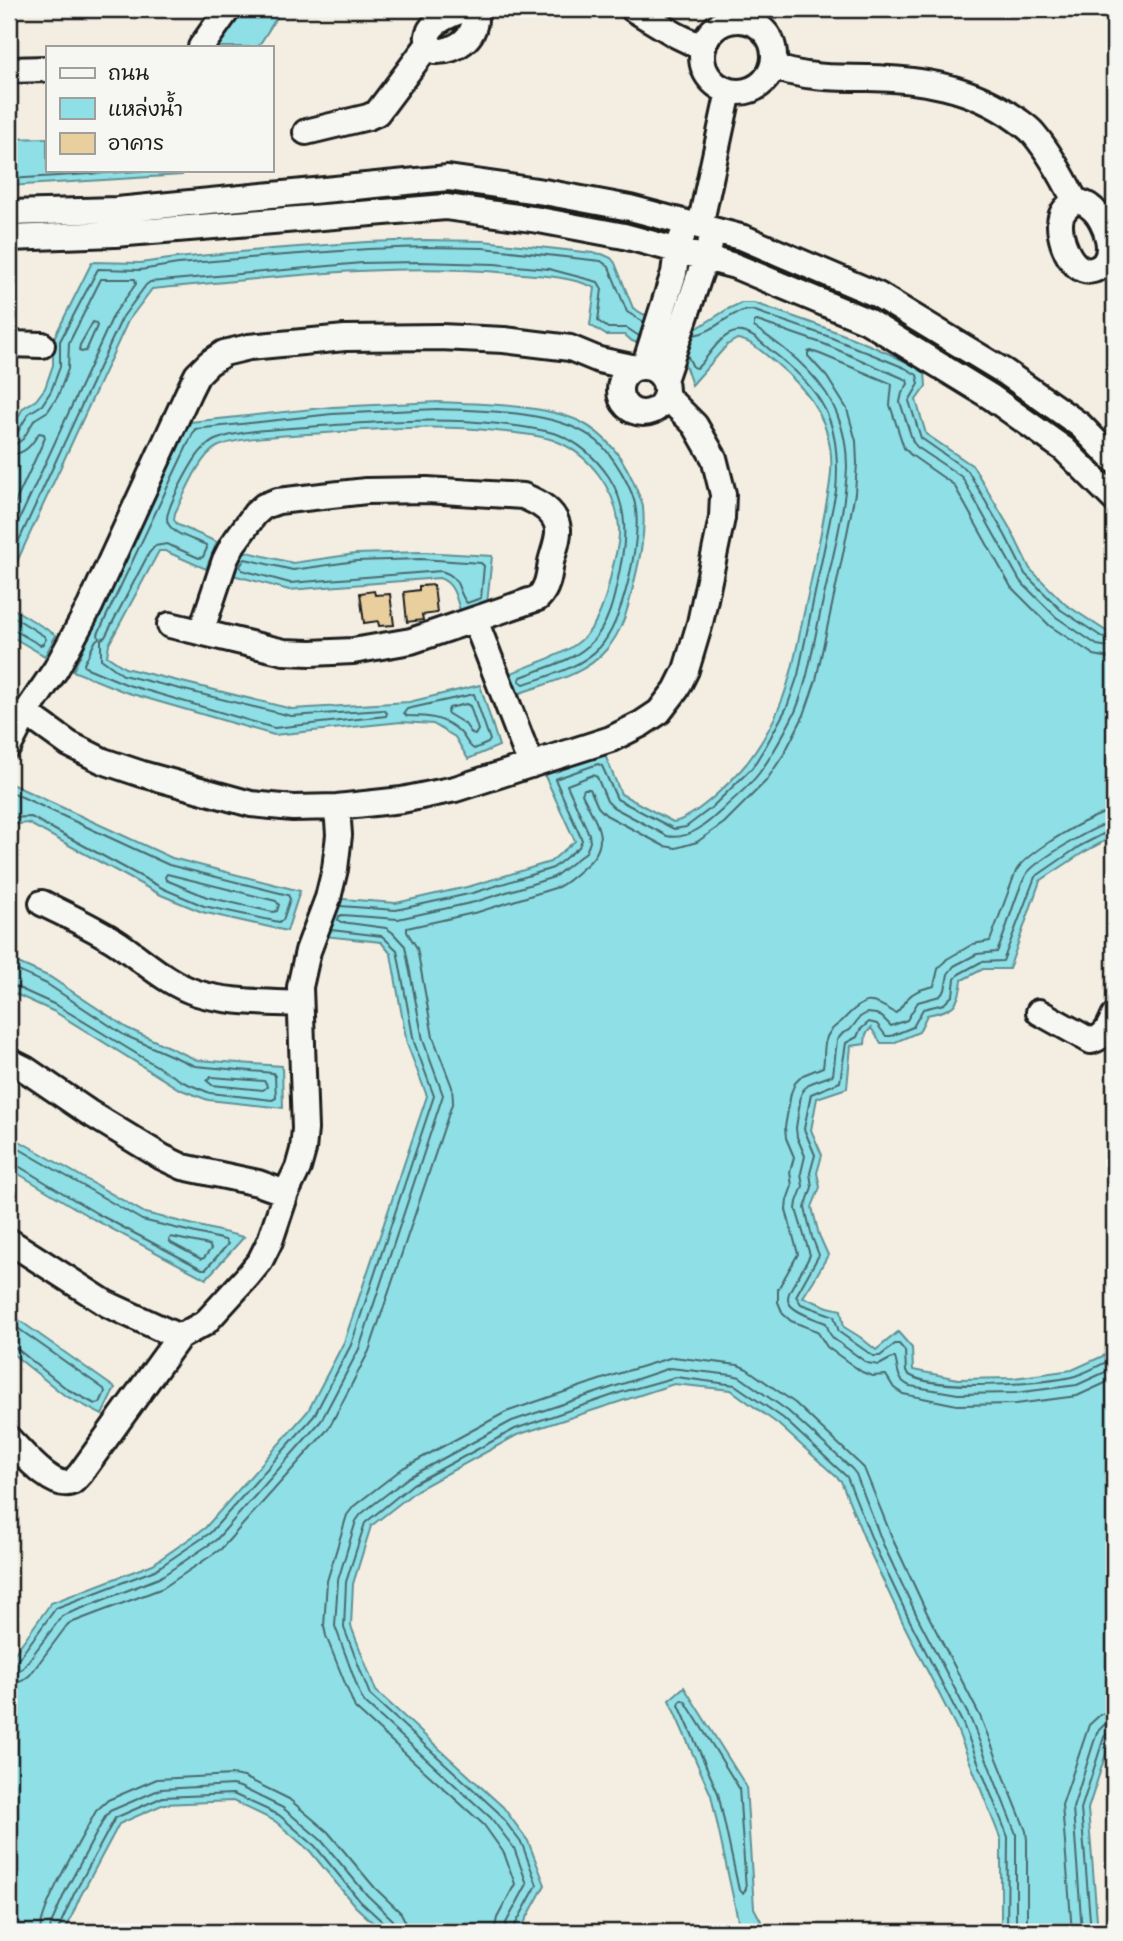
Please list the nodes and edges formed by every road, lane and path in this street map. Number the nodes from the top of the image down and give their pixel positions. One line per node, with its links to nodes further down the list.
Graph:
1 (228, 9): 4 (street)
2 (633, 9): 5 (street)
3 (482, 12): 10 (street)
4 (202, 46)
5 (704, 48): 6 (street); 9 (street)
6 (773, 66): 9 (street); 11 (street)
7 (46, 69): 8 (street)
8 (9, 70)
9 (729, 91): 13 (street)
10 (306, 132)
11 (1075, 201)
12 (9, 214): 13 (street)
13 (701, 227): 15 (street); 16 (street); 22 (street)
14 (9, 238): 16 (street)
15 (715, 260): 16 (street); 20 (street); 25 (street)
16 (675, 262): 20 (street)
17 (9, 344): 18 (street)
18 (42, 345)
19 (599, 360): 20 (street); 21 (street); 29 (street)
20 (658, 380): 21 (street); 21 (street); 31 (street)
21 (620, 393)
22 (1081, 427): 23 (street); 24 (street)
23 (1114, 437)
24 (1114, 460)
25 (1113, 494)
26 (475, 620): 28 (street); 28 (street); 31 (street)
27 (170, 625): 28 (street)
28 (201, 632)
29 (26, 713): 30 (street); 32 (street)
30 (9, 746)
31 (531, 765): 32 (street)
32 (337, 807): 34 (street)
33 (42, 903): 34 (street)
34 (299, 1004): 38 (street)
35 (1039, 1012): 36 (street)
36 (1114, 1016)
37 (9, 1061): 38 (street)
38 (286, 1193): 40 (street)
39 (9, 1241): 40 (street)
40 (178, 1337): 41 (street)
41 (9, 1439)

